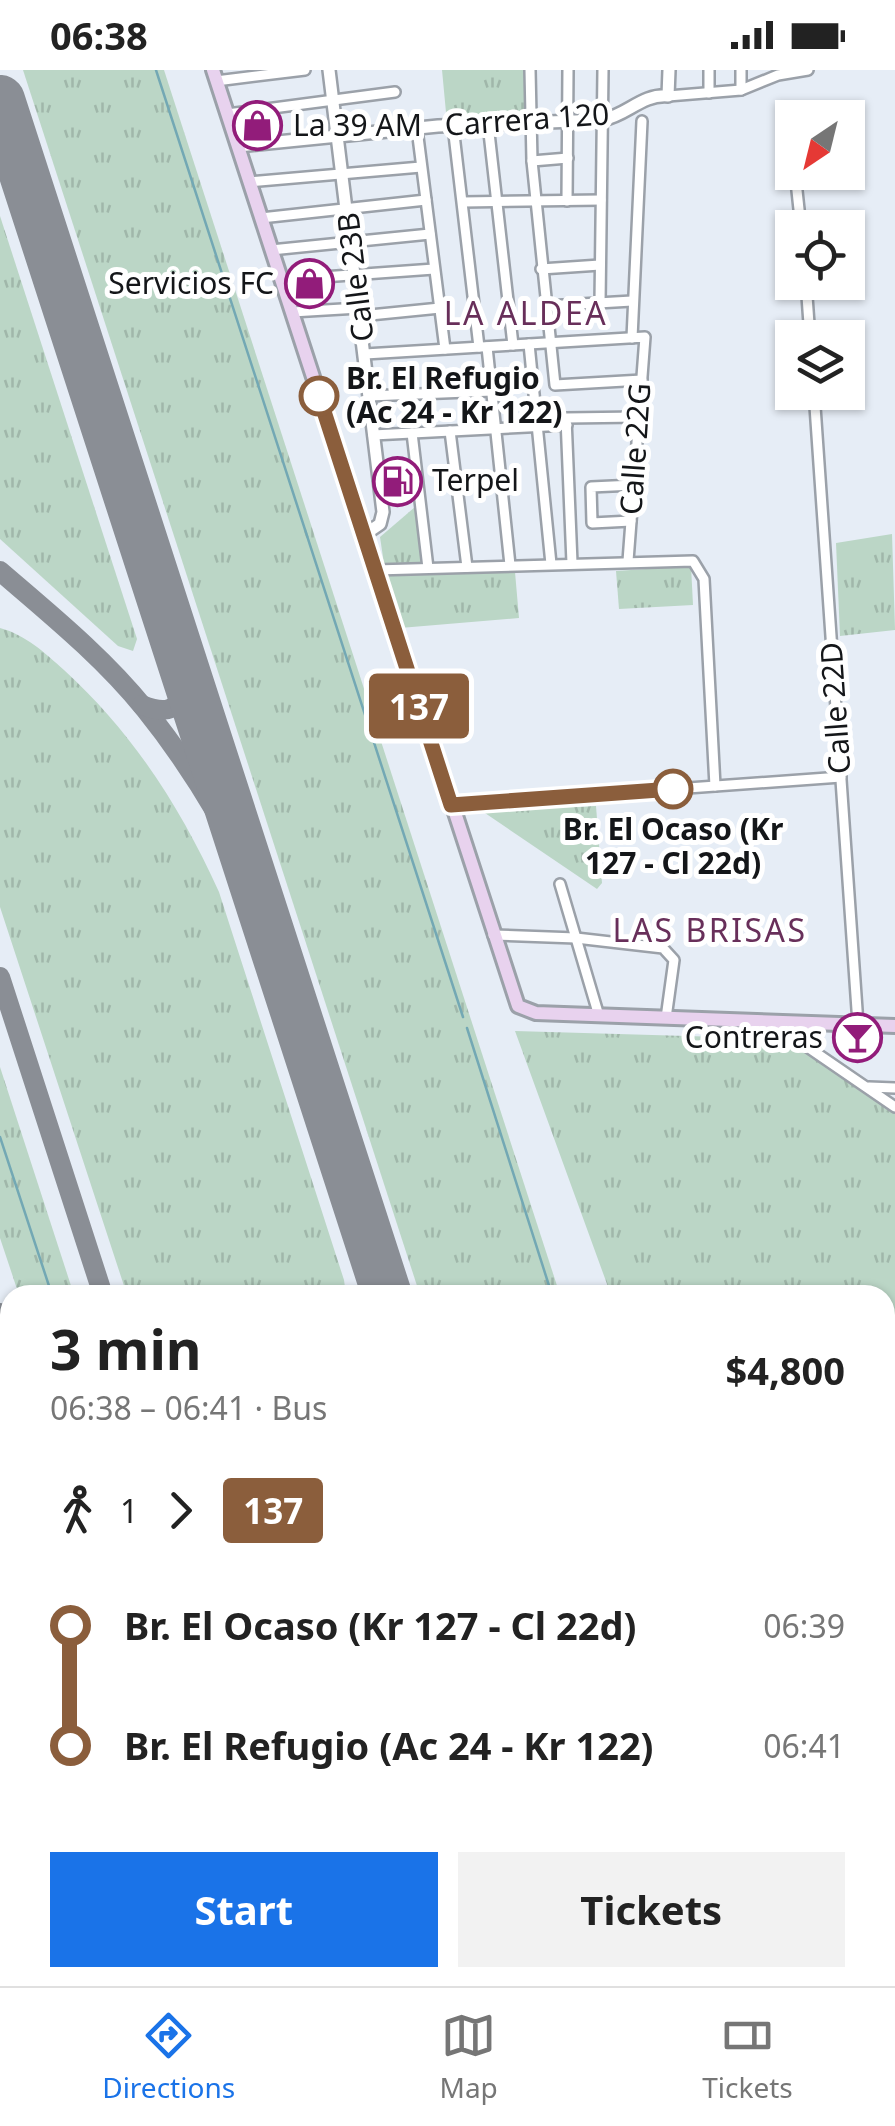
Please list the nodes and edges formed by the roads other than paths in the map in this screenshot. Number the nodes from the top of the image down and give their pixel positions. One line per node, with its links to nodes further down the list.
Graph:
1 (305, 70): 10 (street)
2 (329, 70): 15 (street, Calle 23B)
3 (530, 70): 20 (street)
4 (568, 70): 19 (street)
5 (603, 70): 17 (street)
6 (669, 70): 14 (street)
7 (709, 70): 13 (street)
8 (741, 70): 11 (street)
9 (808, 70): 11 (street, Carrera 120)
10 (214, 75): 16 (main road)
11 (741, 90): 13 (street, Carrera 120)
12 (395, 92): 15 (street)
13 (709, 93): 14 (street, Carrera 120)
14 (668, 96): 17 (street, Carrera 120)
15 (333, 100): 16 (street); 24 (street, Calle 23B)
16 (227, 114): 25 (main road)
17 (602, 120): 19 (street, Carrera 120); 32 (street)
18 (642, 121): 47 (street)
19 (569, 122): 20 (street, Carrera 120); 26 (street)
20 (532, 123): 21 (street, Carrera 120); 27 (street)
21 (488, 124): 22 (street, Carrera 120); 36 (street)
22 (452, 126): 23 (street, Carrera 120); 35 (street)
23 (416, 129): 24 (street, Carrera 120); 28 (street)
24 (339, 138): 25 (street, Carrera 120); 29 (street, Calle 23B)
25 (238, 146): 30 (main road)
26 (568, 158): 27 (street); 34 (street)
27 (532, 161): 33 (street)
28 (422, 167): 29 (street); 31 (street)
29 (343, 174): 30 (street); 37 (street, Calle 23B)
30 (249, 182): 38 (main road)
31 (426, 200): 37 (street); 39 (street)
32 (601, 200): 34 (street); 42 (street)
33 (536, 201): 34 (street); 36 (street); 44 (street)
34 (567, 201)
35 (463, 202): 36 (street); 57 (street)
36 (496, 202): 56 (street)
37 (348, 208): 38 (street); 40 (street, Calle 23B)
38 (260, 218): 41 (main road)
39 (430, 234): 40 (street); 43 (street)
40 (351, 242): 41 (street); 45 (street, Calle 23B)
41 (271, 250): 46 (main road)
42 (600, 265): 44 (street); 48 (street)
43 (434, 269): 45 (street); 50 (street)
44 (541, 269): 49 (street)
45 (355, 275): 46 (street); 52 (street, Calle 23B)
46 (281, 280): 51 (main road)
47 (632, 301): 48 (street); 53 (street)
48 (600, 303): 49 (street)
49 (546, 306): 54 (street)
50 (440, 308): 52 (street); 58 (street)
51 (292, 312): 52 (street); 73 (main road)
52 (360, 312): 59 (street, Calle 23B)
53 (632, 338): 54 (street); 60 (street, Calle 22G)
54 (550, 343): 55 (street); 60 (street)
55 (529, 344): 56 (street); 66 (street)
56 (513, 345): 57 (street)
57 (483, 347): 58 (street); 61 (street)
58 (445, 349): 59 (street)
59 (365, 354): 62 (street, Calle 23B)
60 (642, 380): 64 (street, Calle 22G)
61 (492, 391): 62 (street); 67 (street)
62 (368, 396): 70 (street, Calle 23B)
63 (815, 410): 81 (street, Calle 22D)
64 (639, 417): 65 (street); 71 (street, Calle 22G)
65 (567, 422): 66 (street); 75 (street)
66 (537, 426): 67 (street); 76 (street)
67 (496, 428): 68 (street); 77 (street)
68 (450, 431): 69 (street); 78 (street)
69 (412, 433): 70 (street); 79 (street)
70 (373, 435): 73 (street, Calle 23B)
71 (634, 485): 72 (street, Calle 22G); 72 (street)
72 (631, 521): 74 (street, Calle 22G)
73 (364, 534): 80 (main road)
74 (628, 561): 75 (street); 82 (street)
75 (572, 563): 76 (street)
76 (551, 564): 77 (street)
77 (510, 565): 78 (street)
78 (466, 566): 79 (street)
79 (428, 568): 80 (street)
80 (376, 570): 83 (main road)
81 (841, 778): 82 (street); 90 (street, Calle 22D)
82 (715, 786): 83 (street)
83 (451, 805): 85 (main road)
84 (560, 884): 86 (street)
85 (493, 935): 86 (street); 87 (main road)
86 (576, 938): 87 (street); 88 (street)
87 (599, 1016): 88 (main road)
88 (666, 1018): 89 (main road)
89 (770, 1021): 90 (main road); 92 (street)
90 (858, 1024): 91 (main road)
91 (895, 1026)
92 (866, 1087): 93 (street); 94 (street)
93 (895, 1088)
94 (895, 1107)

